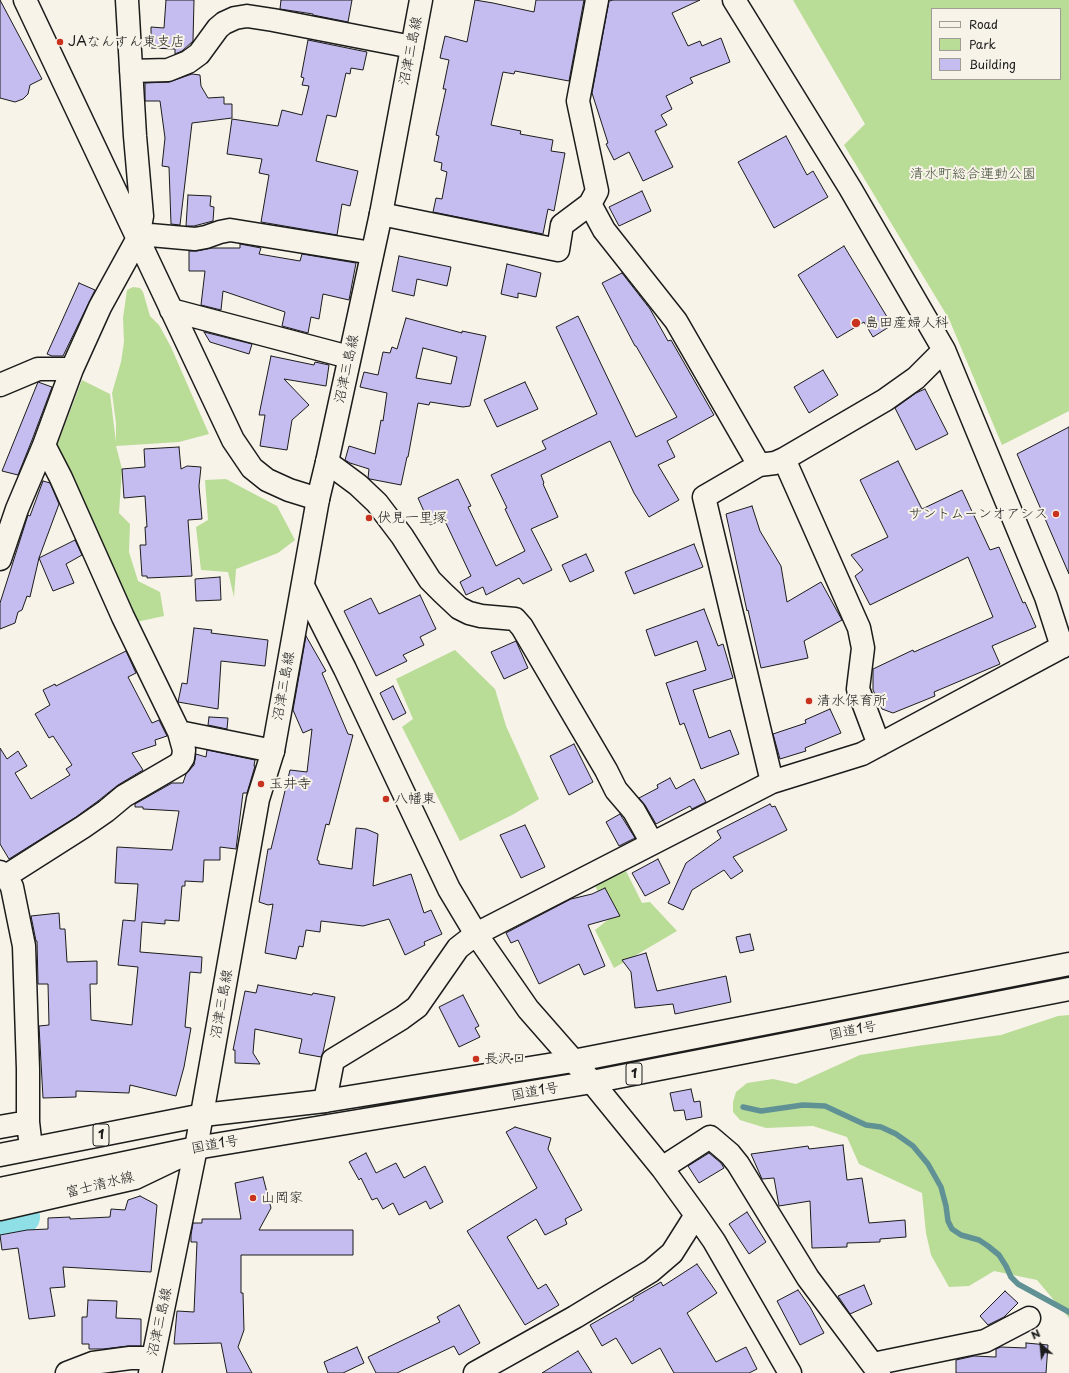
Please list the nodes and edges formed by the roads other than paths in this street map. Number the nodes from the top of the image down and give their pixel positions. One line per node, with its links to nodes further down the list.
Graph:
1 (25, 0): 10 (main road)
2 (127, 0): 7 (main road)
3 (421, 0): 6 (main road, 沼津三島線)
4 (597, 0): 8 (main road)
5 (734, 0): 13 (main road)
6 (412, 47): 7 (main road); 9 (main road, 沼津三島線)
7 (131, 71): 10 (main road)
8 (590, 204): 9 (main road); 20 (main road)
9 (380, 214): 11 (main road, 沼津三島線)
10 (138, 236): 11 (main road); 12 (main road); 15 (main road)
11 (372, 253): 14 (main road, 沼津三島線)
12 (172, 310): 14 (main road); 21 (main road)
13 (944, 350): 18 (main road); 25 (main road)
14 (349, 357): 19 (main road, 沼津三島線)
15 (72, 369): 16 (main road); 17 (main road)
16 (0, 385)
17 (44, 445): 22 (main road); 26 (main road)
18 (784, 459): 20 (main road); 27 (main road)
19 (327, 462): 21 (main road, 沼津三島線); 30 (main road)
20 (759, 465): 29 (main road)
21 (318, 499): 24 (main road, 沼津三島線)
22 (8, 510): 23 (main road)
23 (0, 559)
24 (303, 586): 28 (main road, 沼津三島線); 32 (main road)
25 (1066, 645): 27 (main road)
26 (179, 732): 28 (main road); 31 (main road)
27 (879, 745): 29 (main road)
28 (272, 751): 38 (main road, 沼津三島線)
29 (772, 782): 30 (main road)
30 (652, 843): 32 (main road)
31 (3, 874): 39 (main road)
32 (476, 934): 35 (main road); 37 (main road)
33 (1069, 964): 35 (main road, 国道1号 / 1)
34 (1069, 989): 36 (main road, 国道1号 / 1)
35 (573, 1061): 36 (main road); 37 (main road, 国道1号 / 1)
36 (592, 1082): 42 (main road, 国道1号 / 1); 44 (main road)
37 (325, 1101): 38 (main road, 国道1号 / 1)
38 (202, 1115): 41 (main road, 国道1号 / 1); 42 (main road, 沼津三島線)
39 (28, 1122): 40 (main road); 41 (main road)
40 (0, 1128)
41 (31, 1148): 43 (main road, 国道1号 / 1)
42 (196, 1148): 45 (main road, 国道1号 / 1); 46 (main road, 富士清水線); 49 (main road, 沼津三島線)
43 (0, 1155)
44 (662, 1168): 47 (main road); 50 (main road)
45 (0, 1189)
46 (0, 1209)
47 (696, 1215): 52 (main road); 53 (main road)
48 (1029, 1318): 50 (main road)
49 (151, 1366): 51 (main road)
50 (876, 1368)
51 (67, 1373)
52 (475, 1373)
53 (790, 1373)

